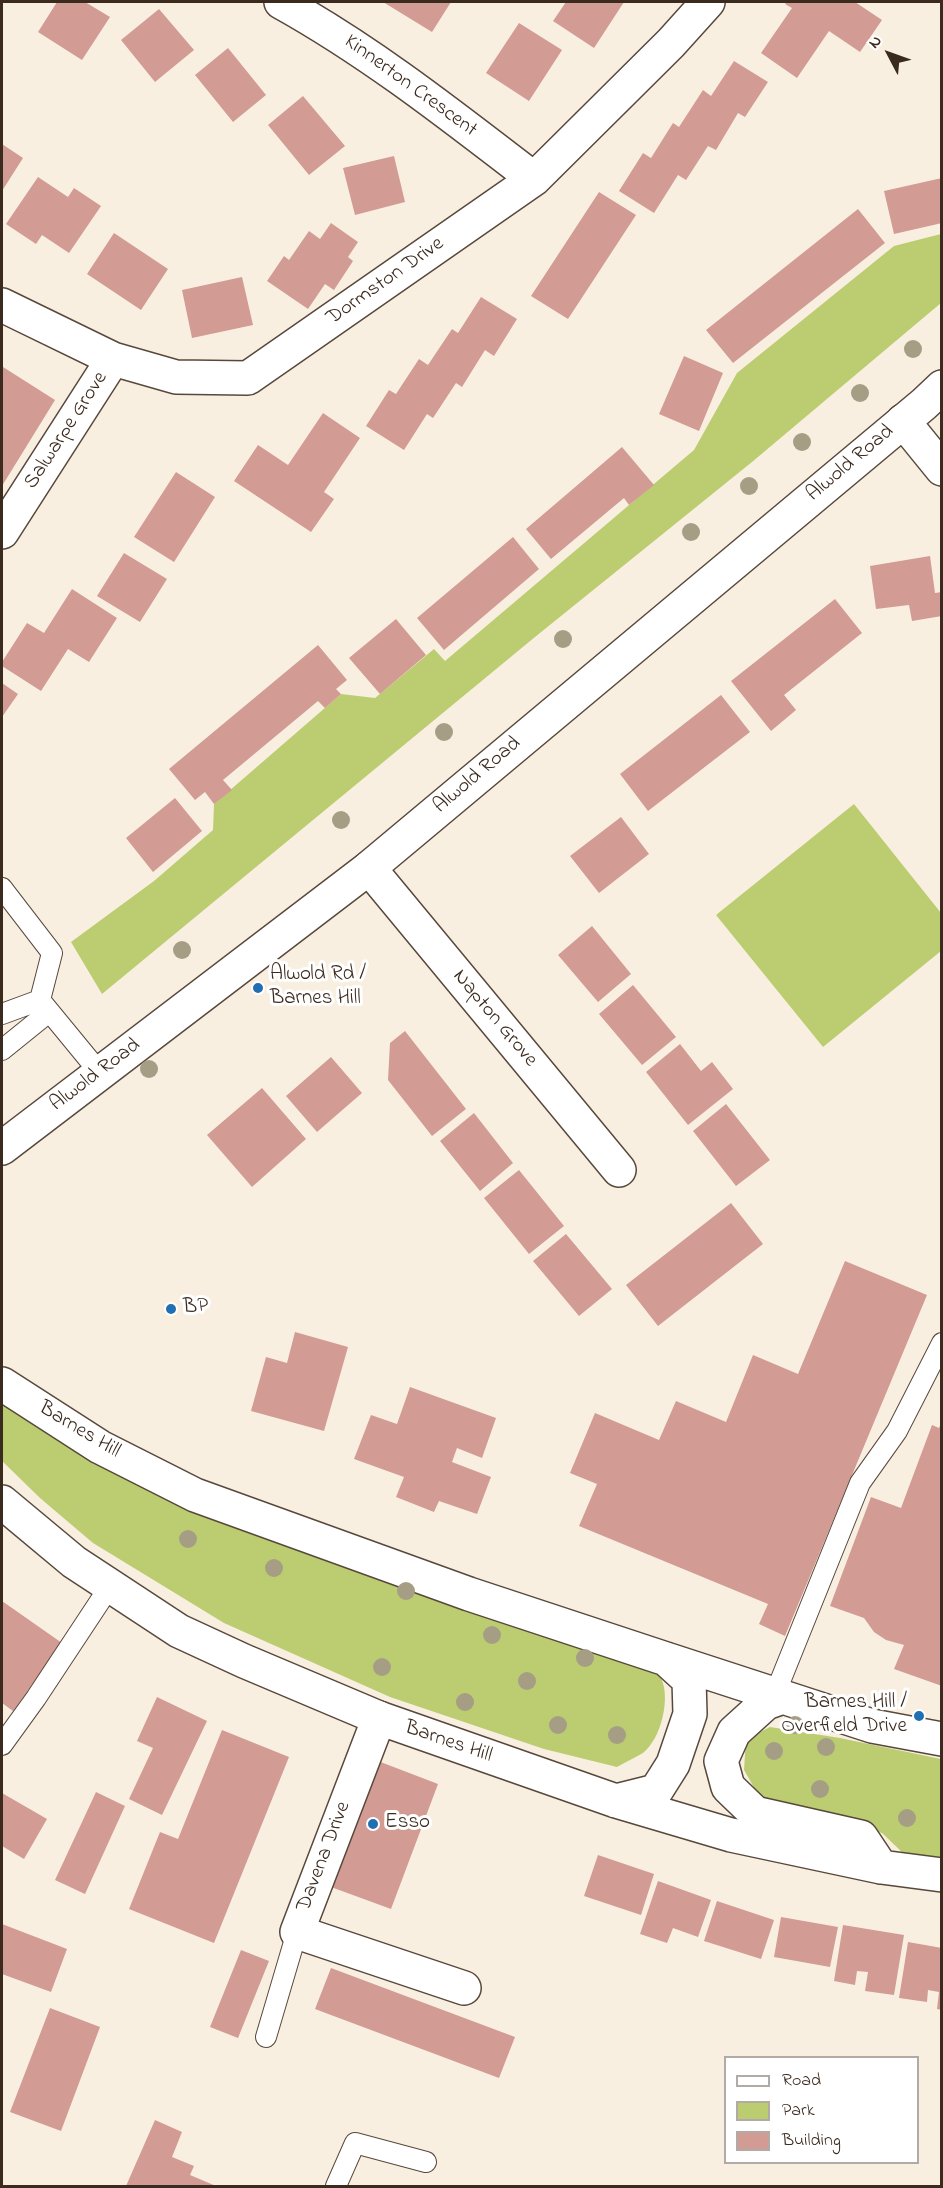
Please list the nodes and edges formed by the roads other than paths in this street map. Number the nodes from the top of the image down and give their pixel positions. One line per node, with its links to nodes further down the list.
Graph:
1 (280, 2): 3 (street, Kinnerton Crescent)
2 (708, 2): 4 (street, Dormston Drive)
3 (325, 12): 4 (street, Kinnerton Crescent)
4 (534, 179): 6 (street, Dormston Drive)
5 (2, 305): 6 (street, Dormston Drive)
6 (113, 359): 10 (street, Salwarpe Grove)
7 (942, 387): 8 (street, Alwold Road)
8 (903, 421): 9 (street); 11 (street, Alwold Road)
9 (942, 469)
10 (2, 532)
11 (369, 867): 16 (street, Alwold Road); 18 (street, Napton Grove)
12 (2, 888): 13 (lane)
13 (45, 1006): 14 (lane); 15 (lane); 16 (lane)
14 (2, 1014)
15 (2, 1050)
16 (100, 1073): 17 (street, Alwold Road)
17 (2, 1148)
18 (620, 1170)
19 (942, 1343): 24 (lane)
20 (2, 1384): 23 (street, Barnes Hill)
21 (2, 1502): 22 (street, Barnes Hill)
22 (110, 1586): 25 (street, Barnes Hill); 27 (lane)
23 (666, 1659): 24 (street, Barnes Hill); 28 (street)
24 (779, 1695): 26 (street, Barnes Hill); 29 (street)
25 (379, 1718): 28 (street, Barnes Hill); 31 (street, Davena Drive)
26 (942, 1739)
27 (2, 1745)
28 (616, 1801): 29 (street, Barnes Hill)
29 (881, 1867): 30 (street, Barnes Hill)
30 (942, 1875)
31 (297, 1932): 32 (street, Davena Drive); 33 (lane)
32 (464, 1988)
33 (266, 2037)
34 (426, 2162): 35 (lane)
35 (336, 2187)

